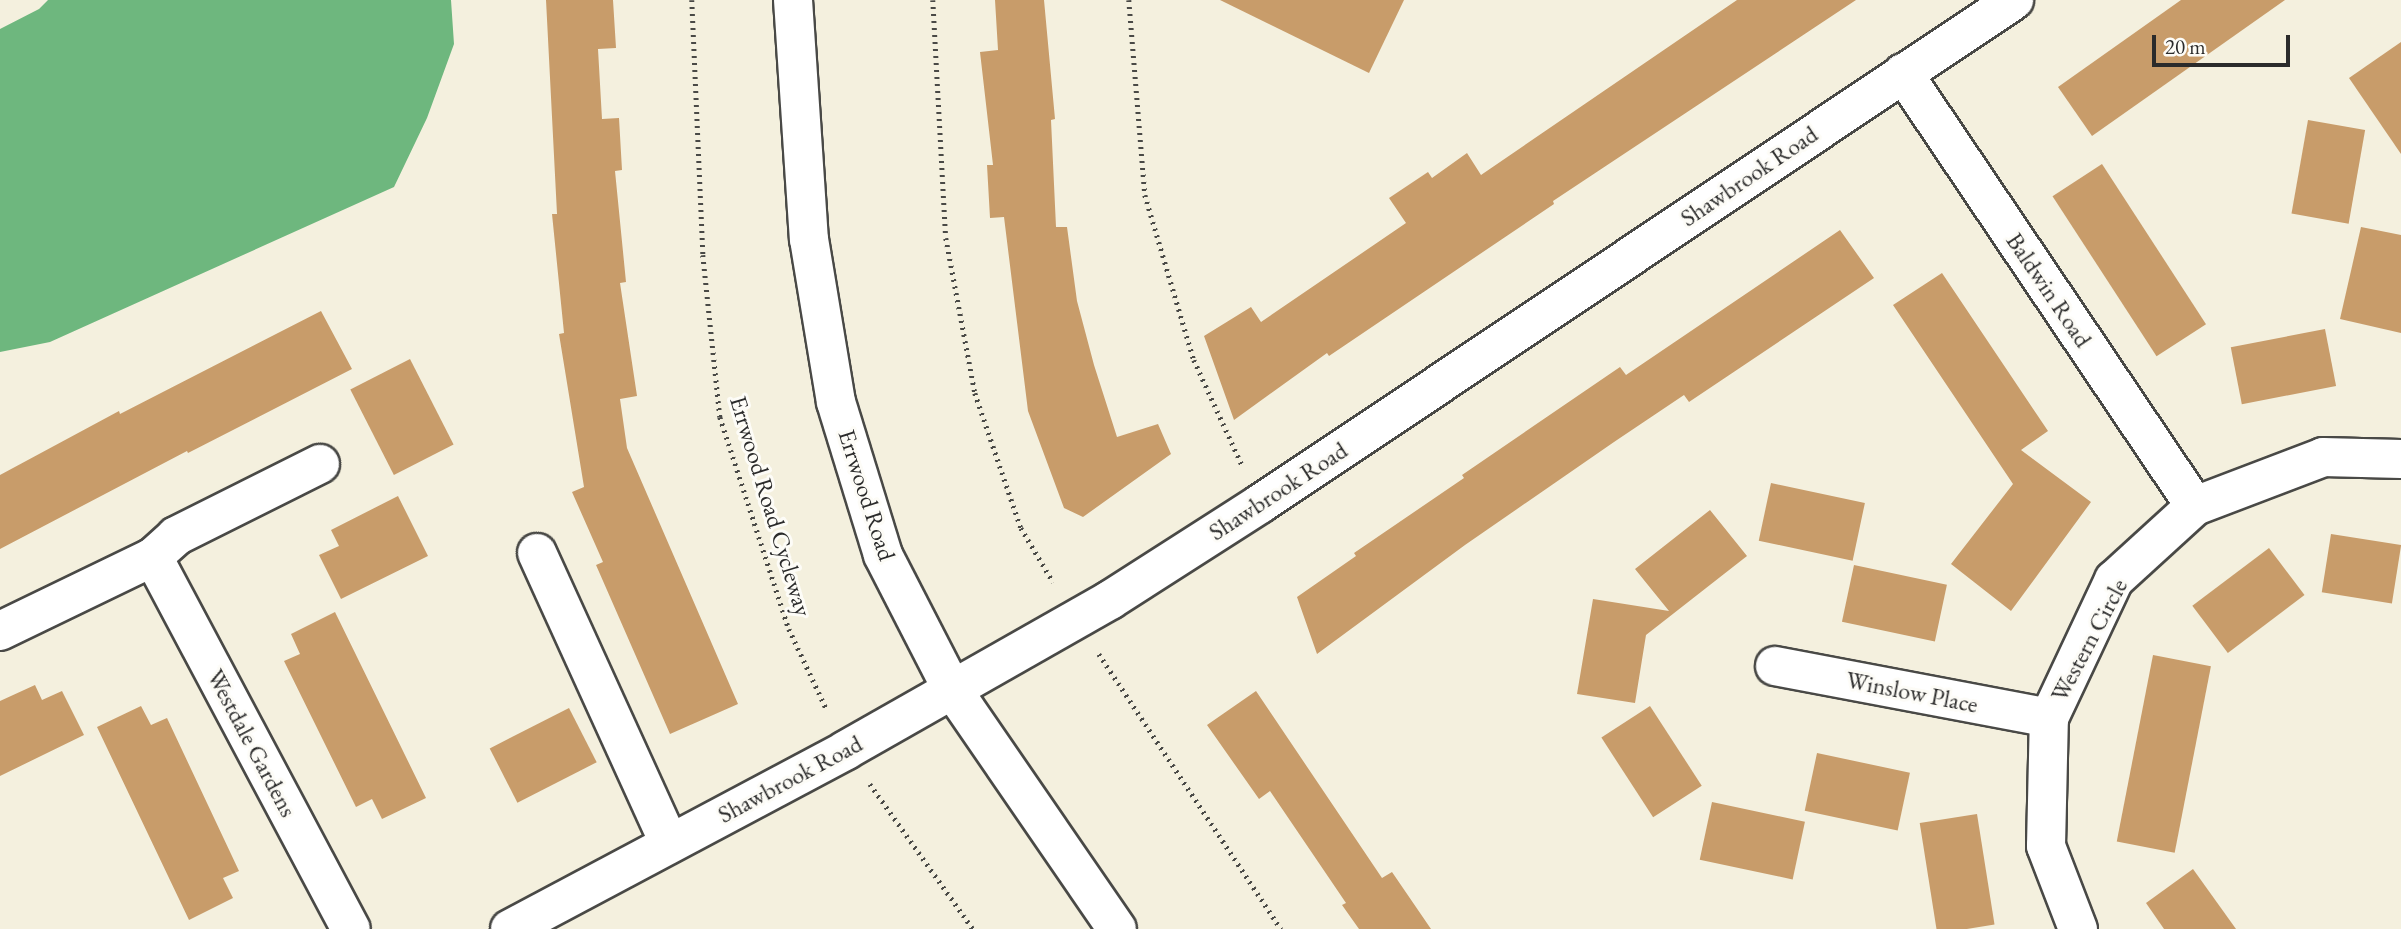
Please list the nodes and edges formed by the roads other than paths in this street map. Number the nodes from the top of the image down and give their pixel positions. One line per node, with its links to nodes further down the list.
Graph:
1 (793, 0): 11 (street, Errwood Road)
2 (2014, 0): 3 (street, Shawbrook Road)
3 (1903, 73): 6 (street, Baldwin Road); 11 (street, Shawbrook Road)
4 (2401, 459): 6 (street, Western Circle)
5 (320, 464): 8 (street)
6 (2195, 506): 12 (street, Western Circle)
7 (537, 553): 13 (street)
8 (153, 557): 9 (street); 14 (street, Westdale Gardens)
9 (0, 631)
10 (1774, 666): 12 (street, Winslow Place)
11 (952, 689): 13 (street, Shawbrook Road); 16 (street, Errwood Road)
12 (2049, 718): 17 (street, Western Circle)
13 (668, 843): 15 (street, Shawbrook Road)
14 (351, 929)
15 (510, 929)
16 (1116, 929)
17 (2078, 929)

